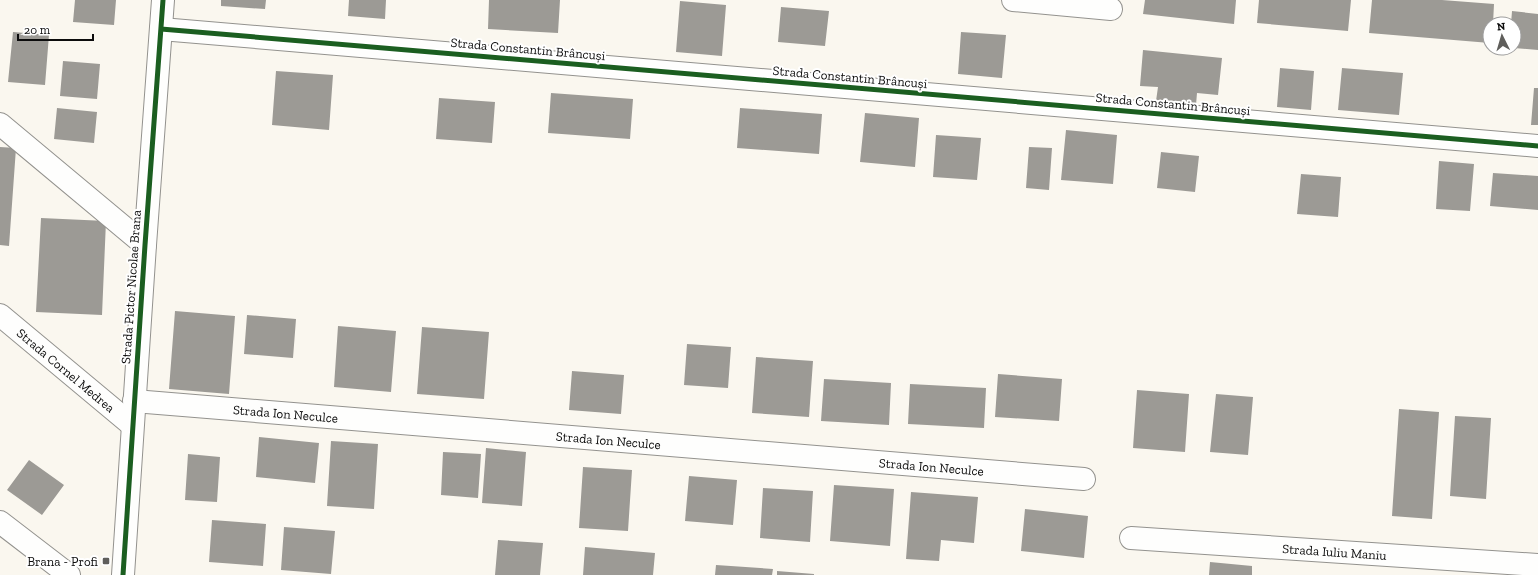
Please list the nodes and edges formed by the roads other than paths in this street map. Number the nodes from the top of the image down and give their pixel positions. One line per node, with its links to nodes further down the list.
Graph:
1 (163, 0): 4 (street, Strada Pictor Nicolae Brana)
2 (1013, 0): 3 (street)
3 (1111, 8)
4 (161, 29): 6 (street, Strada Constantin Brâncuși); 7 (street, Strada Pictor Nicolae Brana)
5 (0, 124): 7 (street)
6 (1538, 146)
7 (145, 245): 9 (street, Strada Pictor Nicolae Brana)
8 (0, 315): 10 (street, Strada Cornel Medrea)
9 (134, 401): 10 (street, Strada Pictor Nicolae Brana); 11 (street, Strada Ion Neculce)
10 (132, 425): 16 (street, Strada Pictor Nicolae Brana)
11 (1084, 479)
12 (0, 522): 15 (street)
13 (1131, 538): 14 (street, Strada Iuliu Maniu)
14 (1538, 565)
15 (69, 575)
16 (123, 575)

